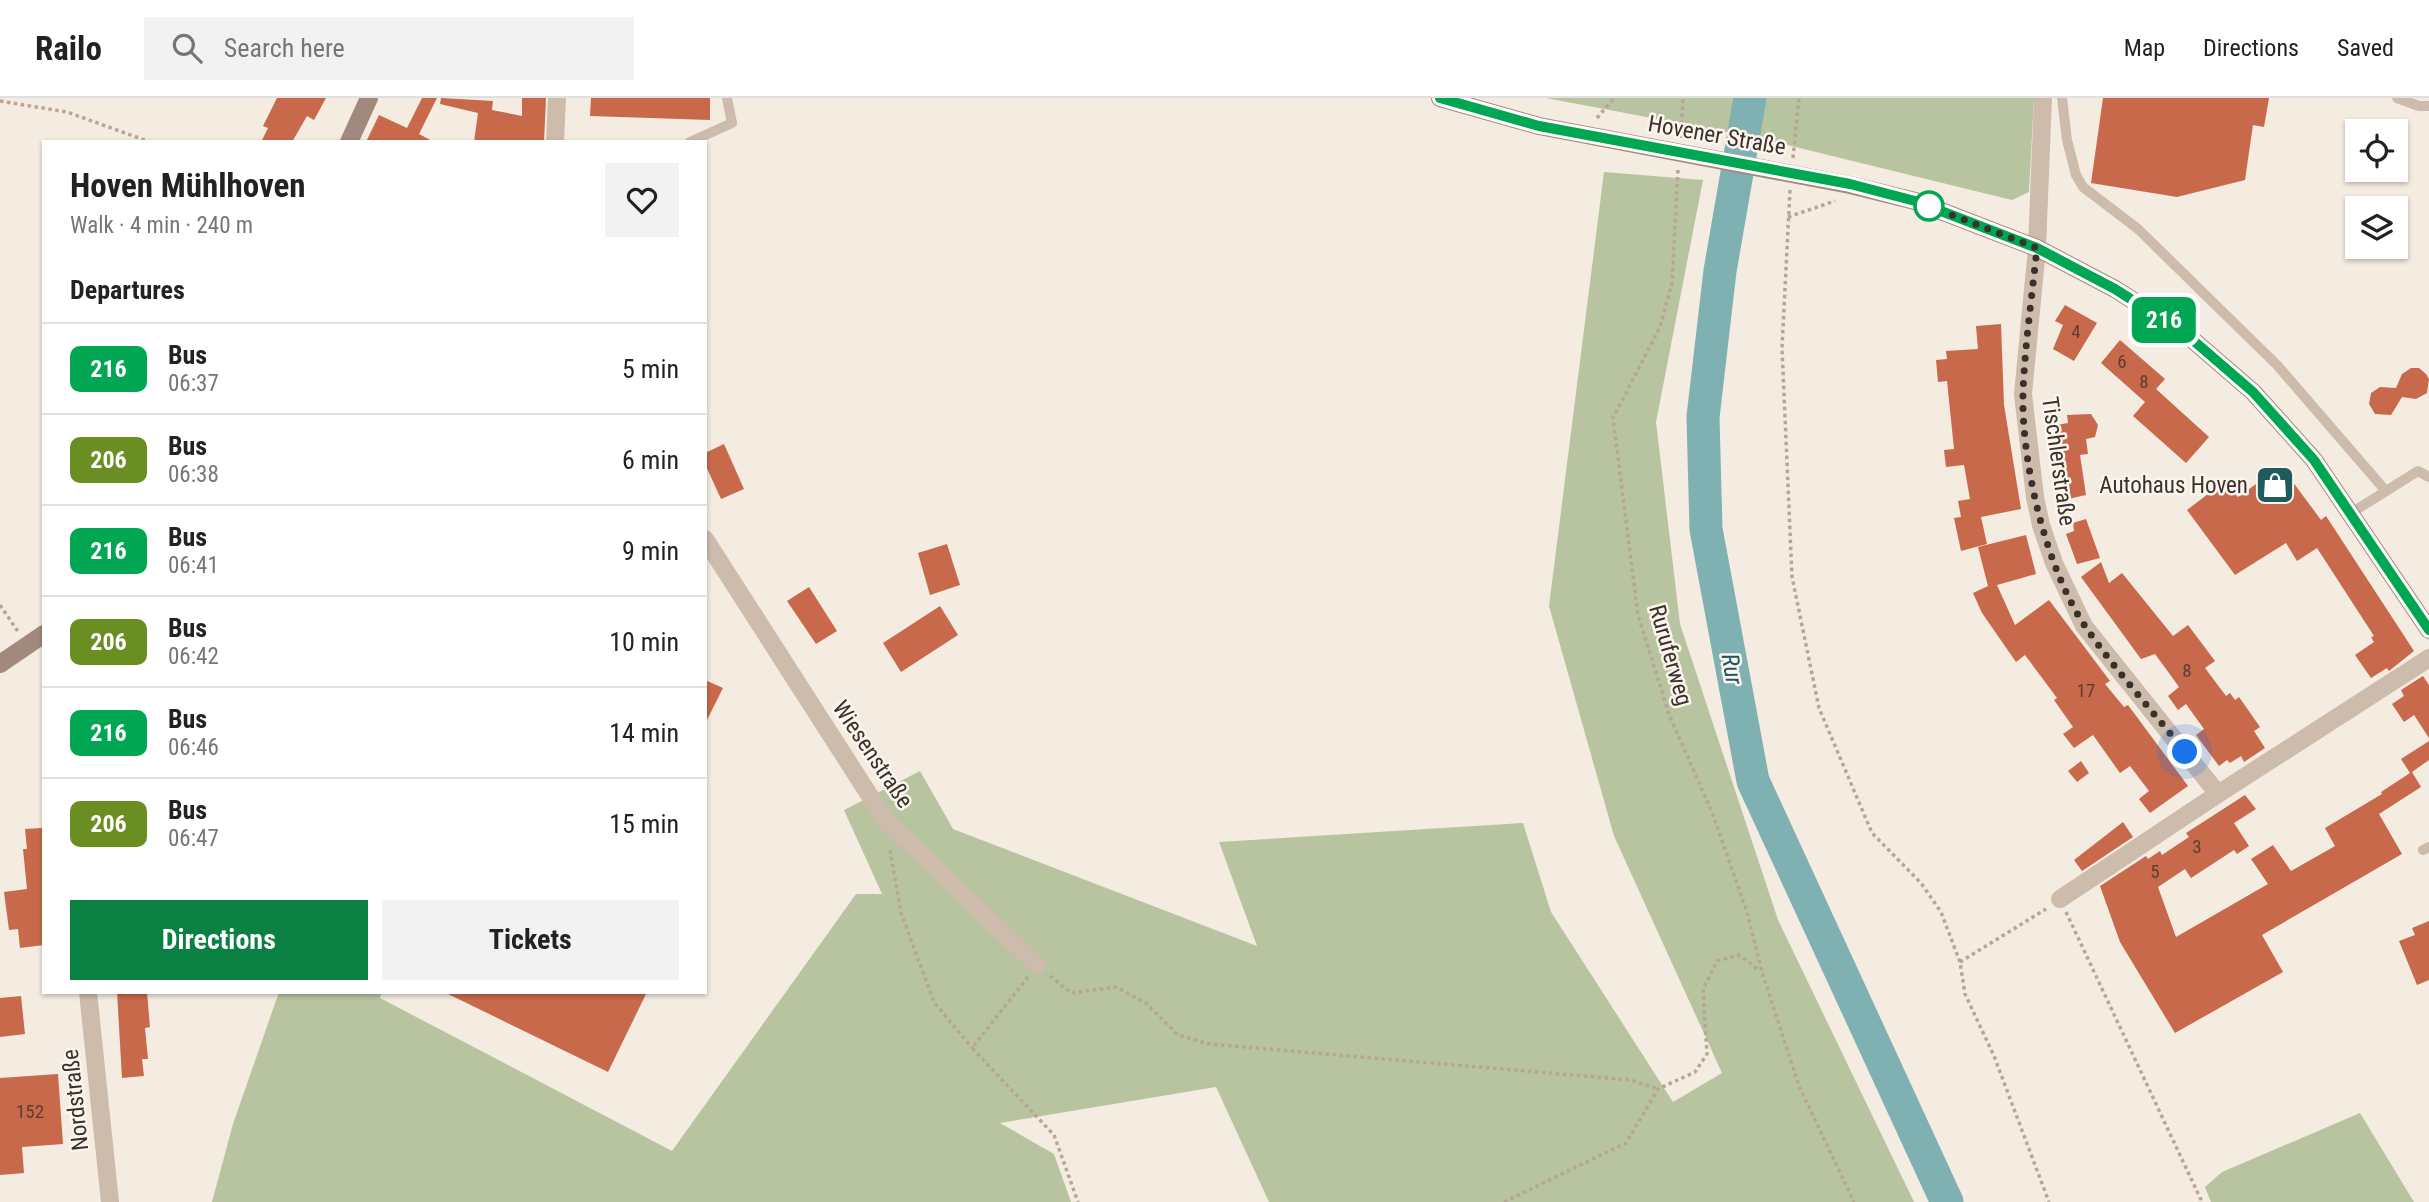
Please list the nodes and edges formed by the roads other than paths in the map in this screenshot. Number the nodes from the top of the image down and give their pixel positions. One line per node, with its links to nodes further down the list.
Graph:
1 (369, 98): 9 (main road)
2 (556, 98): 10 (street)
3 (727, 98): 11 (lane)
4 (1440, 98): 12 (main road, Hovener Straße)
5 (2043, 98): 12 (street, Tischlerstraße)
6 (2062, 98): 14 (lane)
7 (2397, 98): 8 (lane)
8 (2429, 106)
9 (350, 140)
10 (555, 140)
11 (694, 140)
12 (2037, 248): 15 (main road, Hovener Straße); 21 (street, Tischlerstraße)
13 (2429, 477): 14 (lane)
14 (2385, 490): 15 (lane)
15 (2351, 513): 17 (main road, Hovener Straße)
16 (707, 542): 23 (street, Wiesenstraße)
17 (2429, 630)
18 (38, 643): 20 (main road)
19 (2429, 658): 21 (street)
20 (0, 664)
21 (2218, 794): 22 (street)
22 (2060, 899)
23 (1037, 965)
24 (88, 994): 25 (street, Nordstraße)
25 (110, 1202)

